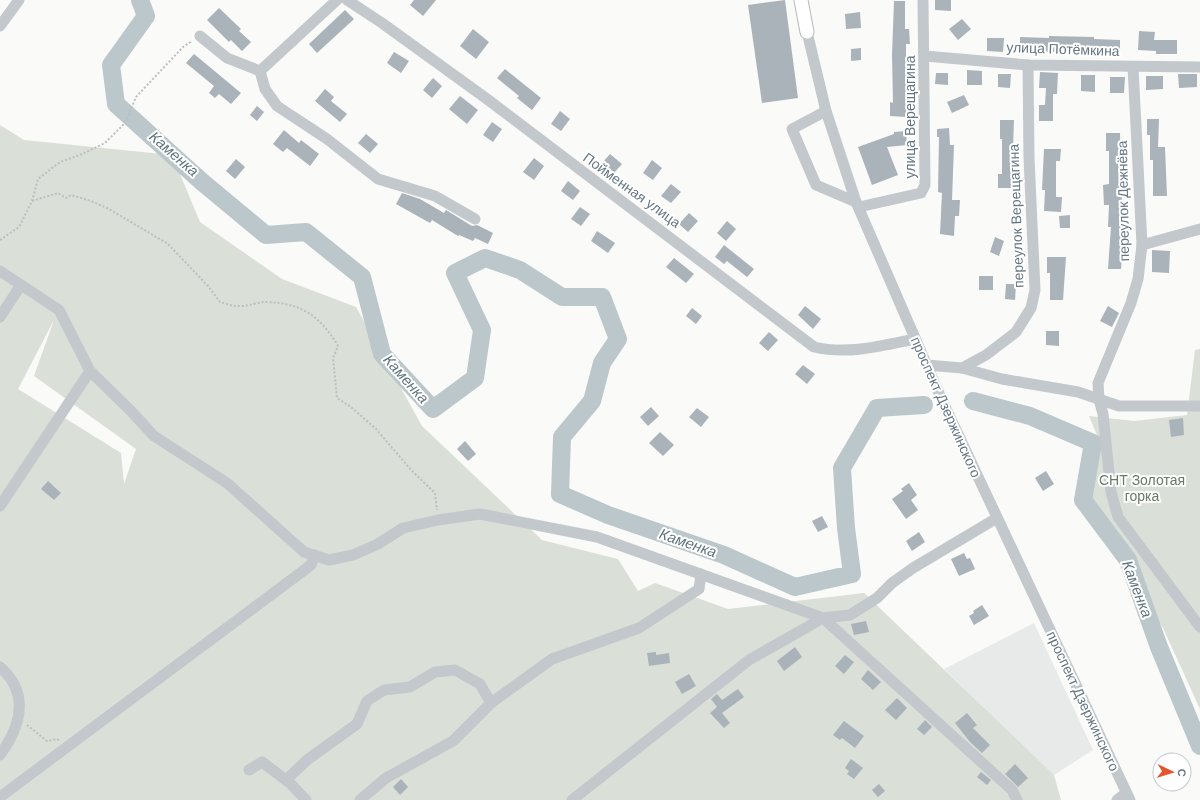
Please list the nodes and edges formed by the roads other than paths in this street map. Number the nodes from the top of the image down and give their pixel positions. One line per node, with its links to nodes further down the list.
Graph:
1 (19, 0): 6 (street)
2 (337, 0): 13 (street)
3 (347, 0): 22 (street, Пойменная улица)
4 (801, 0): 7 (main road, проспект Дзержинского)
5 (923, 0): 9 (street, улица Верещагина)
6 (0, 26)
7 (807, 32): 14 (street, проспект Дзержинского)
8 (200, 36): 13 (street)
9 (925, 56): 10 (street, улица Потёмкина); 15 (street, улица Верещагина)
10 (1028, 65): 11 (street, улица Потёмкина); 24 (street, переулок Верещагина)
11 (1133, 67): 12 (street, улица Потёмкина); 18 (street, переулок Дежнёва)
12 (1200, 67)
13 (260, 71): 16 (street)
14 (826, 111): 15 (street, проспект Дзержинского); 15 (street)
15 (857, 204): 22 (street, проспект Дзержинского)
16 (475, 219)
17 (1200, 229): 18 (street)
18 (1142, 245): 26 (street, переулок Дежнёва)
19 (0, 271): 20 (street)
20 (20, 285): 21 (street); 25 (street)
21 (0, 317)
22 (915, 339): 23 (street, проспект Дзержинского)
23 (926, 365): 24 (street); 29 (street, проспект Дзержинского)
24 (962, 368): 26 (street)
25 (90, 371): 28 (street); 30 (street)
26 (1099, 398): 27 (street); 33 (street, переулок Дежнёва)
27 (1200, 406)
28 (0, 506)
29 (997, 518): 32 (street); 40 (street, проспект Дзержинского)
30 (315, 555): 31 (street); 39 (street)
31 (701, 574): 32 (street); 35 (street)
32 (823, 618): 43 (street); 44 (street)
33 (1200, 627)
34 (0, 667): 36 (street)
35 (491, 703): 38 (street); 42 (street)
36 (0, 755)
37 (249, 770): 38 (street)
38 (286, 780): 41 (street)
39 (0, 797)
40 (1128, 797): 45 (street)
41 (306, 800)
42 (360, 800)
43 (572, 800)
44 (1017, 800)
45 (1117, 800)

